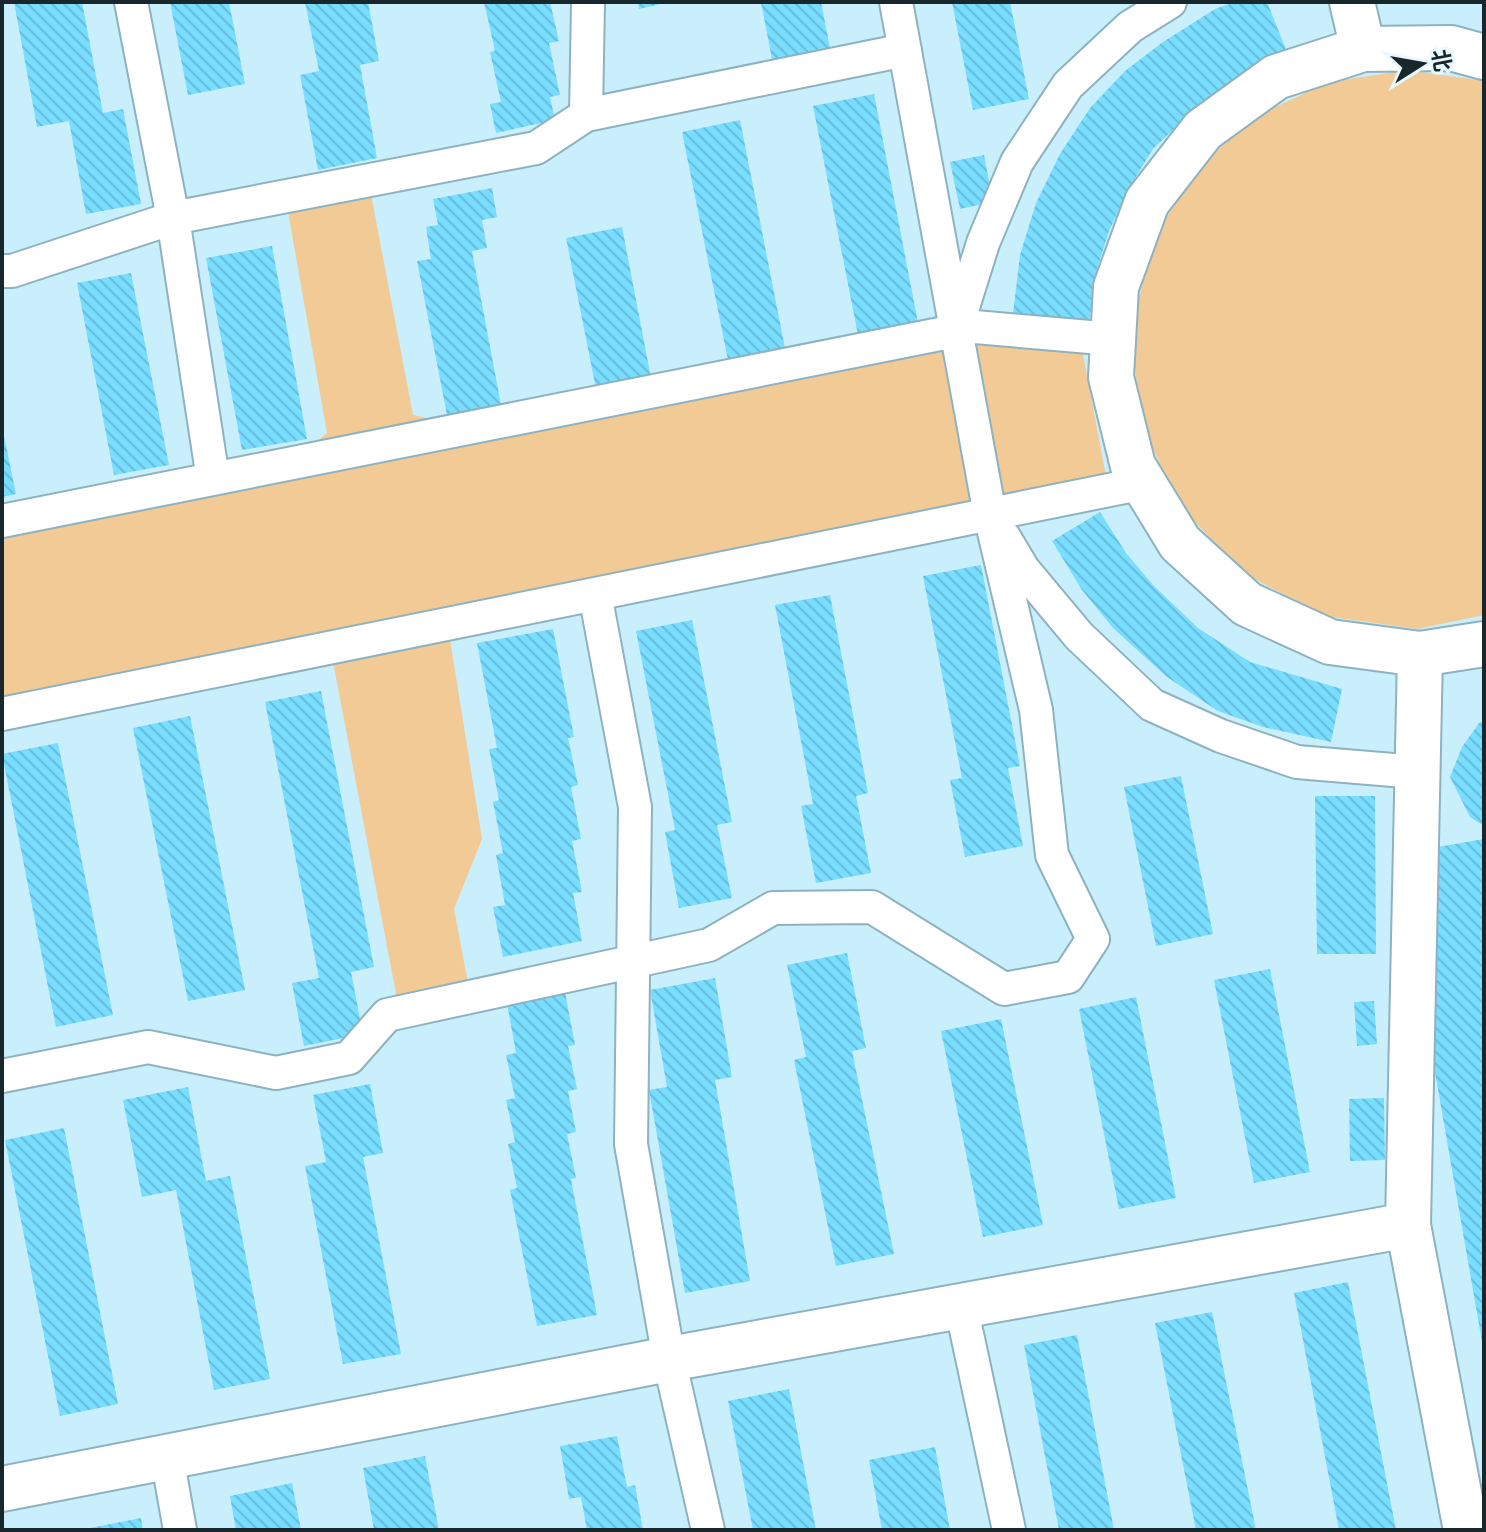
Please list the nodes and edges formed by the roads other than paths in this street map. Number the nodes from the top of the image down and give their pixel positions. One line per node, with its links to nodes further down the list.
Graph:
1 (131, 2): 10 (street)
2 (588, 2): 9 (street)
3 (896, 2): 7 (street)
4 (1170, 2): 12 (street)
5 (1352, 2): 6 (street)
6 (1363, 49): 8 (street); 13 (street)
7 (905, 50): 9 (street); 12 (street)
8 (1484, 57)
9 (586, 115): 10 (street)
10 (173, 218): 11 (street); 14 (street)
11 (2, 271)
12 (956, 331): 13 (street); 14 (street); 16 (street)
13 (1113, 339): 15 (street)
14 (213, 479): 17 (street)
15 (1144, 483): 16 (street); 20 (street)
16 (990, 515): 18 (street); 22 (street); 23 (street)
17 (2, 521)
18 (595, 594): 21 (street); 23 (street)
19 (1484, 644): 20 (street)
20 (1420, 654): 22 (street)
21 (2, 714)
22 (1417, 772): 25 (street)
23 (633, 960): 24 (street); 27 (street)
24 (2, 1076)
25 (1408, 1225): 26 (street); 33 (street)
26 (961, 1306): 27 (street); 32 (street)
27 (669, 1359): 28 (street); 31 (street)
28 (167, 1457): 29 (street); 30 (street)
29 (2, 1489)
30 (180, 1530)
31 (708, 1530)
32 (1009, 1530)
33 (1466, 1530)

